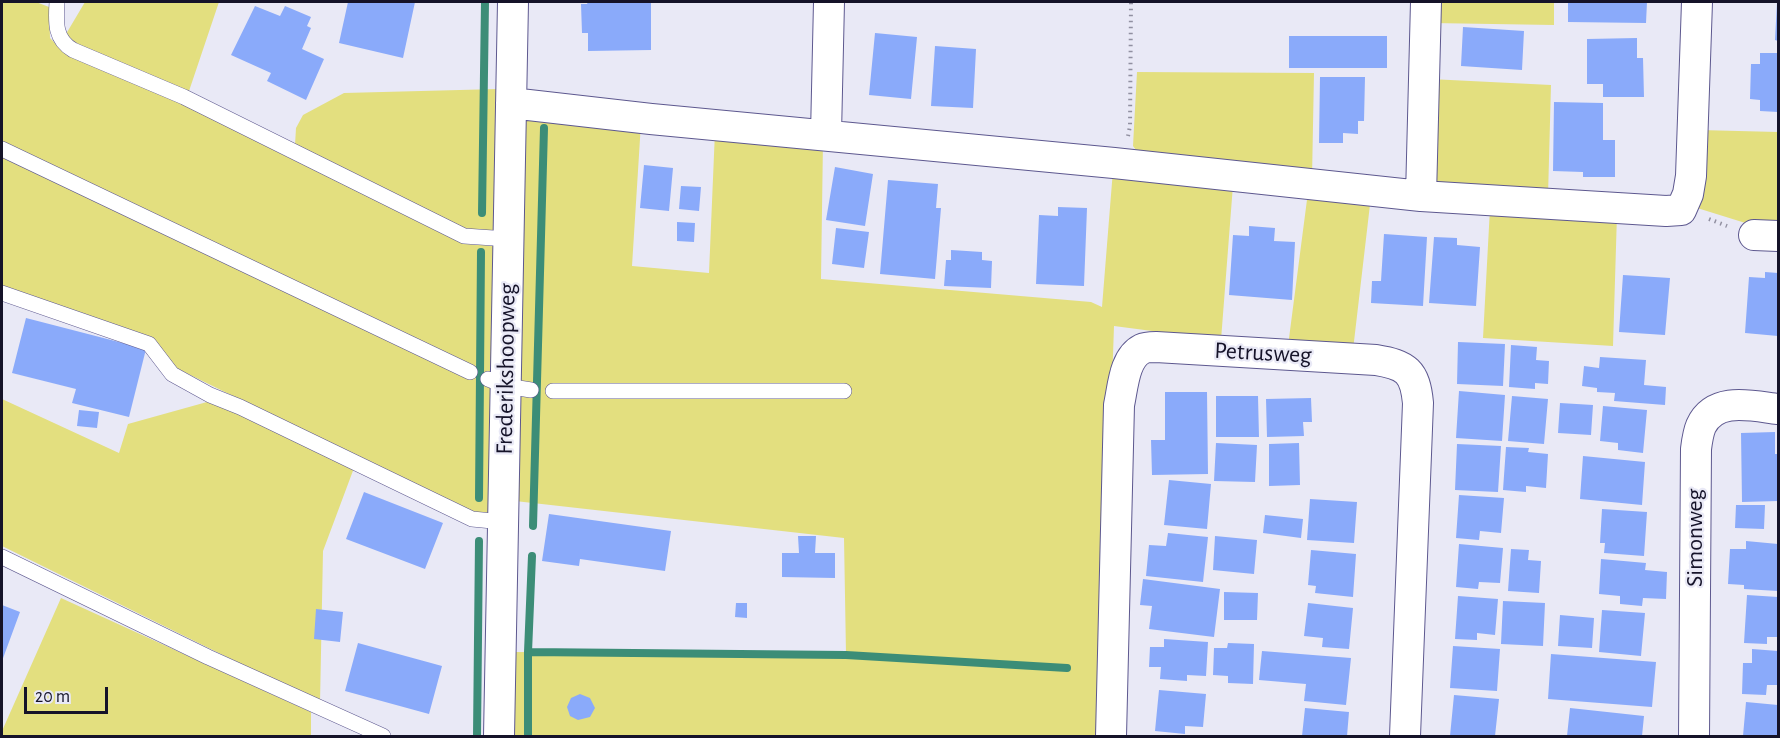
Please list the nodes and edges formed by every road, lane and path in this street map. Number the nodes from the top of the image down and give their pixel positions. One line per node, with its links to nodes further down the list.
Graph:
1 (57, 2): 14 (lane)
2 (513, 2): 7 (street, Frederikshoopweg)
3 (829, 2): 8 (street)
4 (1131, 2): 10 (path)
5 (1426, 2): 11 (street)
6 (1697, 2): 12 (street)
7 (511, 103): 8 (street); 14 (street, Frederikshoopweg)
8 (826, 134): 10 (street)
9 (2, 149): 16 (lane)
10 (1114, 163): 11 (street)
11 (1422, 196): 12 (street)
12 (1681, 210): 13 (path)
13 (1766, 236)
14 (508, 239): 20 (street, Frederikshoopweg)
15 (2, 293): 20 (lane)
16 (470, 372)
17 (553, 391): 18 (lane)
18 (844, 391)
19 (1779, 409): 26 (street, Simonweg)
20 (503, 522): 23 (street, Frederikshoopweg)
21 (2, 557): 22 (lane)
22 (383, 736)
23 (499, 736)
24 (1111, 736): 25 (street, Petrusweg)
25 (1406, 736)
26 (1694, 736)

